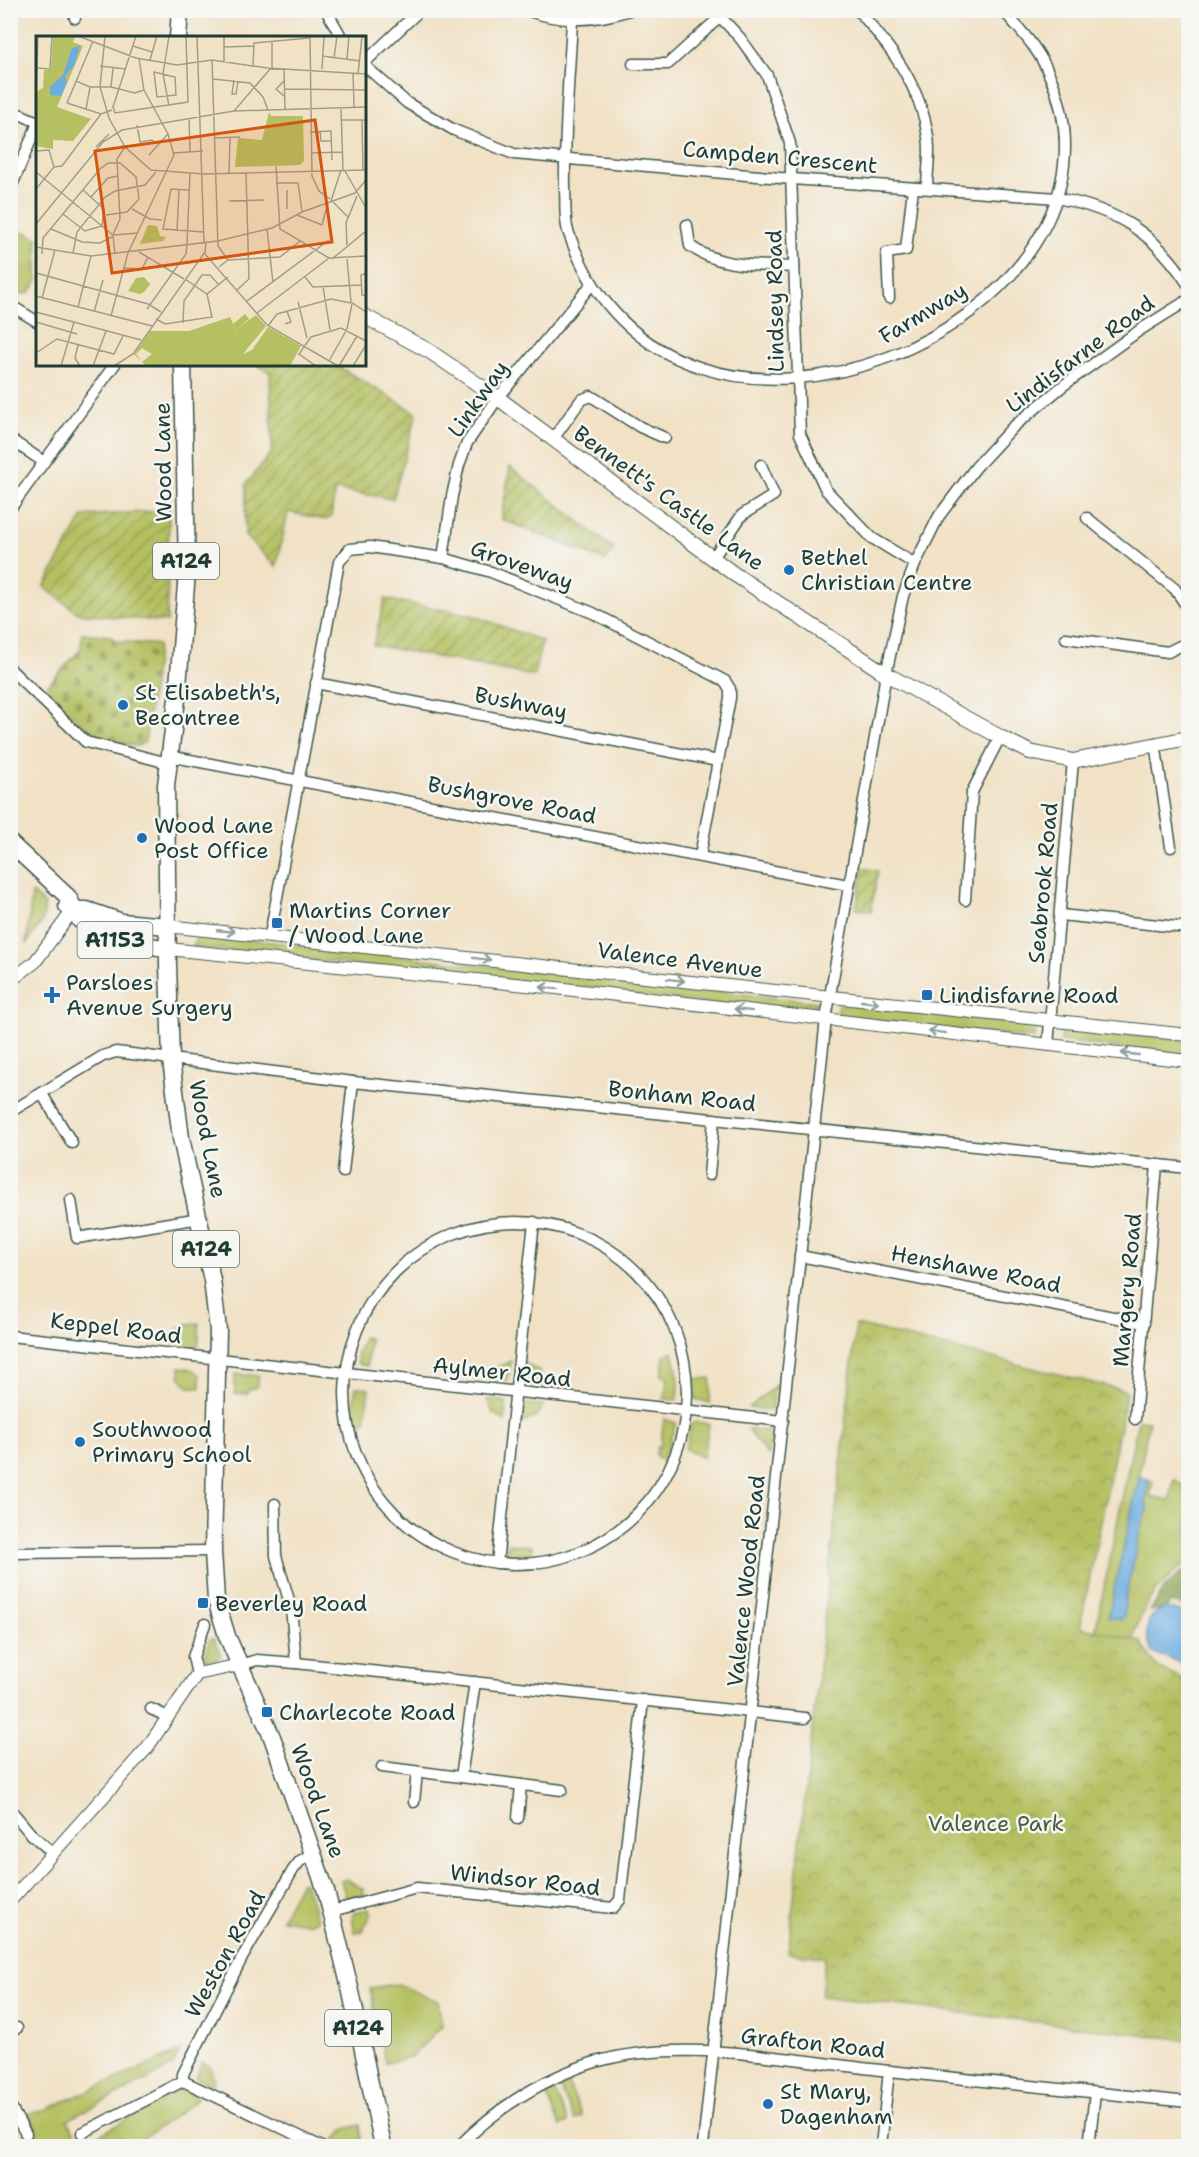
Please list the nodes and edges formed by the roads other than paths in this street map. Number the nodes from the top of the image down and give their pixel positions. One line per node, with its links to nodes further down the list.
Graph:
1 (180, 10): 10 (main road)
2 (326, 10): 11 (street)
3 (420, 10): 12 (street)
4 (526, 10): 9 (street)
5 (629, 10): 9 (street)
6 (858, 10): 21 (street)
7 (1003, 10): 23 (street, Farmway)
8 (717, 14): 13 (street); 19 (street, Lindsey Road)
9 (572, 21): 18 (street, Farmway)
10 (178, 36)
11 (341, 36)
12 (366, 62)
13 (633, 64)
14 (366, 66): 18 (street, Campden Crescent)
15 (10, 110): 16 (street)
16 (36, 122)
17 (36, 128): 22 (street)
18 (565, 160): 19 (street, Campden Crescent); 27 (street, Farmway)
19 (792, 179): 20 (street, Campden Crescent); 25 (street, Lindsey Road)
20 (914, 188): 21 (street, Campden Crescent); 28 (street)
21 (927, 188): 23 (street, Campden Crescent)
22 (10, 190)
23 (1057, 198): 26 (street, Campden Crescent); 35 (street, Farmway)
24 (687, 225): 25 (street)
25 (794, 267): 35 (street, Lindsey Road)
26 (1188, 284)
27 (591, 285): 35 (street, Farmway); 36 (street, Linkway)
28 (890, 298)
29 (1188, 300): 46 (street, Lindisfarne Road)
30 (10, 305): 32 (street)
31 (366, 317): 36 (main road, Bennett's Castle Lane)
32 (36, 321)
33 (109, 366): 40 (street)
34 (183, 366): 57 (main road, Wood Lane / A124)
35 (796, 378): 46 (street, Lindsey Road)
36 (498, 398): 38 (main road, Bennett's Castle Lane); 44 (street, Linkway)
37 (665, 438): 38 (street)
38 (553, 439): 45 (main road, Bennett's Castle Lane)
39 (11, 440): 40 (street)
40 (44, 462): 42 (street)
41 (761, 465): 45 (street)
42 (10, 509)
43 (1087, 518): 47 (street)
44 (443, 558): 53 (street, Groveway); 58 (street, Groveway)
45 (713, 558): 52 (main road, Bennett's Castle Lane)
46 (915, 564): 52 (street, Lindisfarne Road)
47 (1185, 595): 48 (street)
48 (1188, 608)
49 (1066, 638): 50 (street)
50 (1188, 642)
51 (10, 669): 57 (street, Bushgrove Road)
52 (886, 674): 54 (main road, Bennett's Castle Lane); 65 (street, Lindisfarne Road)
53 (316, 683): 58 (street, Bushway); 60 (street, Groveway)
54 (1000, 737): 59 (main road, Bennett's Castle Lane); 66 (street)
55 (1188, 738): 56 (main road, Bennett's Castle Lane)
56 (1155, 743): 59 (main road, Bennett's Castle Lane); 62 (street)
57 (168, 759): 60 (street, Bushgrove Road); 69 (main road, Wood Lane / A124)
58 (718, 761): 64 (street, Groveway)
59 (1073, 761): 68 (street, Seabrook Road)
60 (297, 779): 64 (street, Bushgrove Road); 71 (street, Groveway)
61 (10, 843): 67 (main road, A1153)
62 (1171, 847)
63 (10, 853): 67 (main road, A1153)
64 (700, 856): 65 (street, Bushgrove Road)
65 (848, 885): 74 (street, Lindisfarne Road)
66 (965, 900)
67 (74, 910): 69 (main road, A1153); 72 (main road, A1153); 73 (street)
68 (1060, 915): 70 (street); 76 (street, Seabrook Road)
69 (167, 926): 71 (street, Valence Avenue, one-way to 71); 72 (main road, Wood Lane / A124)
70 (1188, 928)
71 (270, 935): 74 (street, Valence Avenue, one-way to 74)
72 (168, 949): 75 (street, Valence Avenue, one-way to 72); 79 (main road, Wood Lane / A124)
73 (10, 981)
74 (830, 998): 75 (street, Lindisfarne Road); 76 (street, Valence Avenue, one-way to 76)
75 (826, 1019): 78 (street, Valence Avenue, one-way to 75); 85 (street, Valence Wood Road)
76 (1051, 1020): 77 (street, Valence Avenue); 78 (street, Seabrook Road)
77 (1188, 1035)
78 (1048, 1045): 80 (street, Valence Avenue, one-way to 78)
79 (171, 1060): 81 (street, Bonham Road); 82 (street, Bonham Road); 92 (main road, Wood Lane / A124)
80 (1188, 1061)
81 (353, 1082): 84 (street, Bonham Road); 89 (street)
82 (42, 1094): 83 (street, Bonham Road); 86 (street)
83 (10, 1112)
84 (714, 1119): 85 (street, Bonham Road); 90 (street)
85 (814, 1129): 87 (street, Bonham Road); 94 (street, Valence Wood Road)
86 (72, 1143)
87 (1157, 1165): 88 (street, Bonham Road); 95 (street, Margery Road)
88 (1188, 1168)
89 (343, 1172)
90 (709, 1175)
91 (71, 1200): 92 (street)
92 (200, 1218): 97 (main road, Wood Lane / A124)
93 (534, 1222): 98 (street); 99 (street); 100 (street)
94 (800, 1256): 95 (street, Henshawe Road); 102 (street, Valence Wood Road)
95 (1144, 1323): 101 (street, Margery Road)
96 (10, 1336): 97 (street, Keppel Road)
97 (218, 1360): 98 (street, Aylmer Road); 104 (main road, Wood Lane / A124)
98 (345, 1374): 99 (street, Aylmer Road); 106 (street)
99 (514, 1393): 100 (street, Aylmer Road); 106 (street)
100 (686, 1411): 102 (street, Aylmer Road); 106 (street)
101 (1135, 1419)
102 (783, 1421): 114 (street, Valence Wood Road)
103 (275, 1504): 108 (street)
104 (213, 1551): 105 (street); 109 (main road, Wood Lane / A124)
105 (10, 1553)
106 (496, 1563)
107 (205, 1624): 110 (street)
108 (296, 1663): 109 (street); 111 (street)
109 (240, 1665): 110 (street); 126 (main road, Wood Lane / A124)
110 (197, 1674): 115 (street)
111 (475, 1683): 112 (street); 119 (street)
112 (643, 1700): 114 (street); 128 (street, Windsor Road)
113 (151, 1708): 115 (street)
114 (751, 1711): 116 (street); 129 (street, Valence Wood Road)
115 (166, 1716): 125 (street)
116 (805, 1718)
117 (382, 1767): 118 (street)
118 (417, 1772): 119 (street); 122 (street)
119 (461, 1777): 120 (street)
120 (521, 1785): 121 (street); 124 (street)
121 (562, 1790)
122 (414, 1802)
123 (10, 1809): 125 (street)
124 (518, 1818)
125 (53, 1853): 127 (street)
126 (313, 1854): 128 (main road, Wood Lane / A124); 131 (street, Weston Road)
127 (10, 1901)
128 (332, 1911): 138 (main road, Wood Lane / A124)
129 (714, 2053): 130 (street, Grafton Road); 139 (street, Grafton Road); 140 (street, Valence Wood Road)
130 (889, 2071): 132 (street, Grafton Road); 141 (street)
131 (183, 2081): 135 (street); 137 (street)
132 (1095, 2093): 133 (street, Grafton Road); 142 (street)
133 (1188, 2103)
134 (10, 2106): 136 (street)
135 (82, 2133)
136 (26, 2134)
137 (320, 2146)
138 (383, 2146)
139 (459, 2146)
140 (703, 2146)
141 (881, 2146)
142 (1089, 2146)

